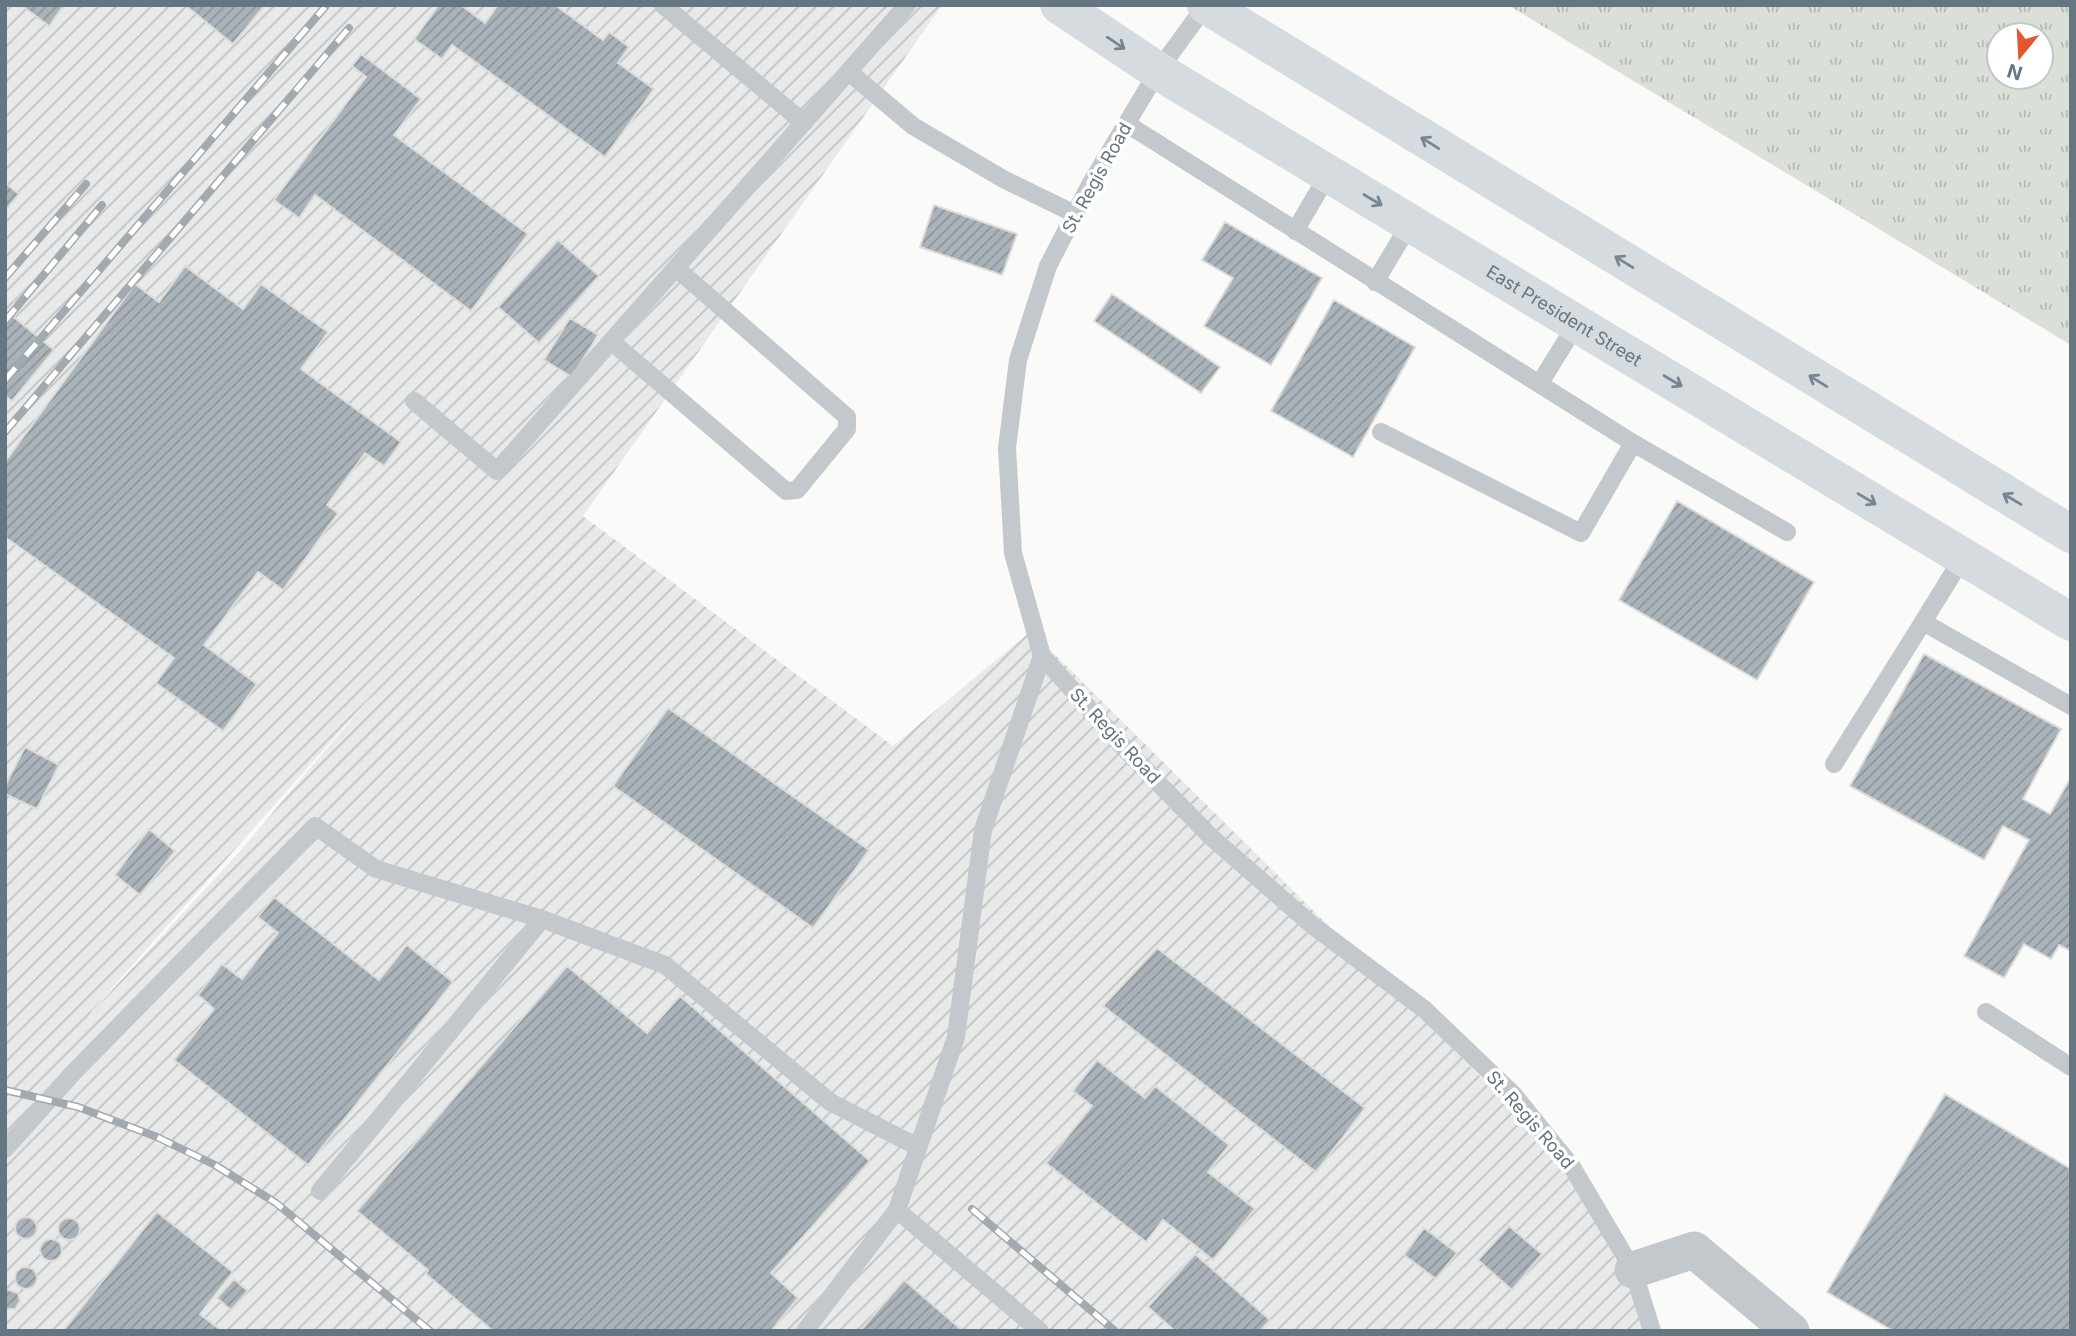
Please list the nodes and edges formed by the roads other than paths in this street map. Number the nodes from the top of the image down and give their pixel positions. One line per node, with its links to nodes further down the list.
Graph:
1 (663, 5): 7 (lane)
2 (907, 5): 6 (lane)
3 (1059, 5): 5 (main road, East President Street, one-way to 5)
4 (1206, 5): 5 (lane, St. Regis Road); 22 (main road, one-way to 4)
5 (1158, 71): 8 (lane, St. Regis Road); 9 (main road, East President Street)
6 (849, 72): 7 (lane); 10 (lane)
7 (804, 123): 13 (lane)
8 (1127, 124): 10 (lane, St. Regis Road); 12 (lane)
9 (1329, 173): 11 (main road, East President Street, one-way to 11); 12 (lane)
10 (1075, 214): 26 (lane, St. Regis Road)
11 (1411, 222): 14 (lane); 15 (main road, East President Street)
12 (1295, 231): 14 (lane)
13 (676, 268): 16 (lane); 16 (lane)
14 (1375, 282): 17 (lane)
15 (1577, 323): 17 (lane); 23 (main road, East President Street, one-way to 23)
16 (612, 342): 18 (lane)
17 (1540, 383): 20 (lane)
18 (414, 401)
19 (1381, 432): 20 (lane)
20 (1633, 443): 21 (lane)
21 (1787, 532)
22 (2071, 534)
23 (1963, 557): 24 (lane); 25 (main road, East President Street)
24 (1923, 622): 27 (lane); 28 (lane)
25 (2071, 622)
26 (1042, 656): 32 (lane); 36 (lane, St. Regis Road)
27 (2071, 706)
28 (1834, 764)
29 (542, 919): 32 (lane); 33 (lane); 34 (lane)
30 (1986, 1012): 31 (lane)
31 (2071, 1067)
32 (919, 1147): 35 (lane)
33 (5, 1149)
34 (320, 1191)
35 (897, 1210): 37 (lane); 38 (lane)
36 (1633, 1270): 39 (lane, St. Regis Road); 40 (street)
37 (805, 1331)
38 (1040, 1331)
39 (1651, 1331)
40 (1791, 1331)

